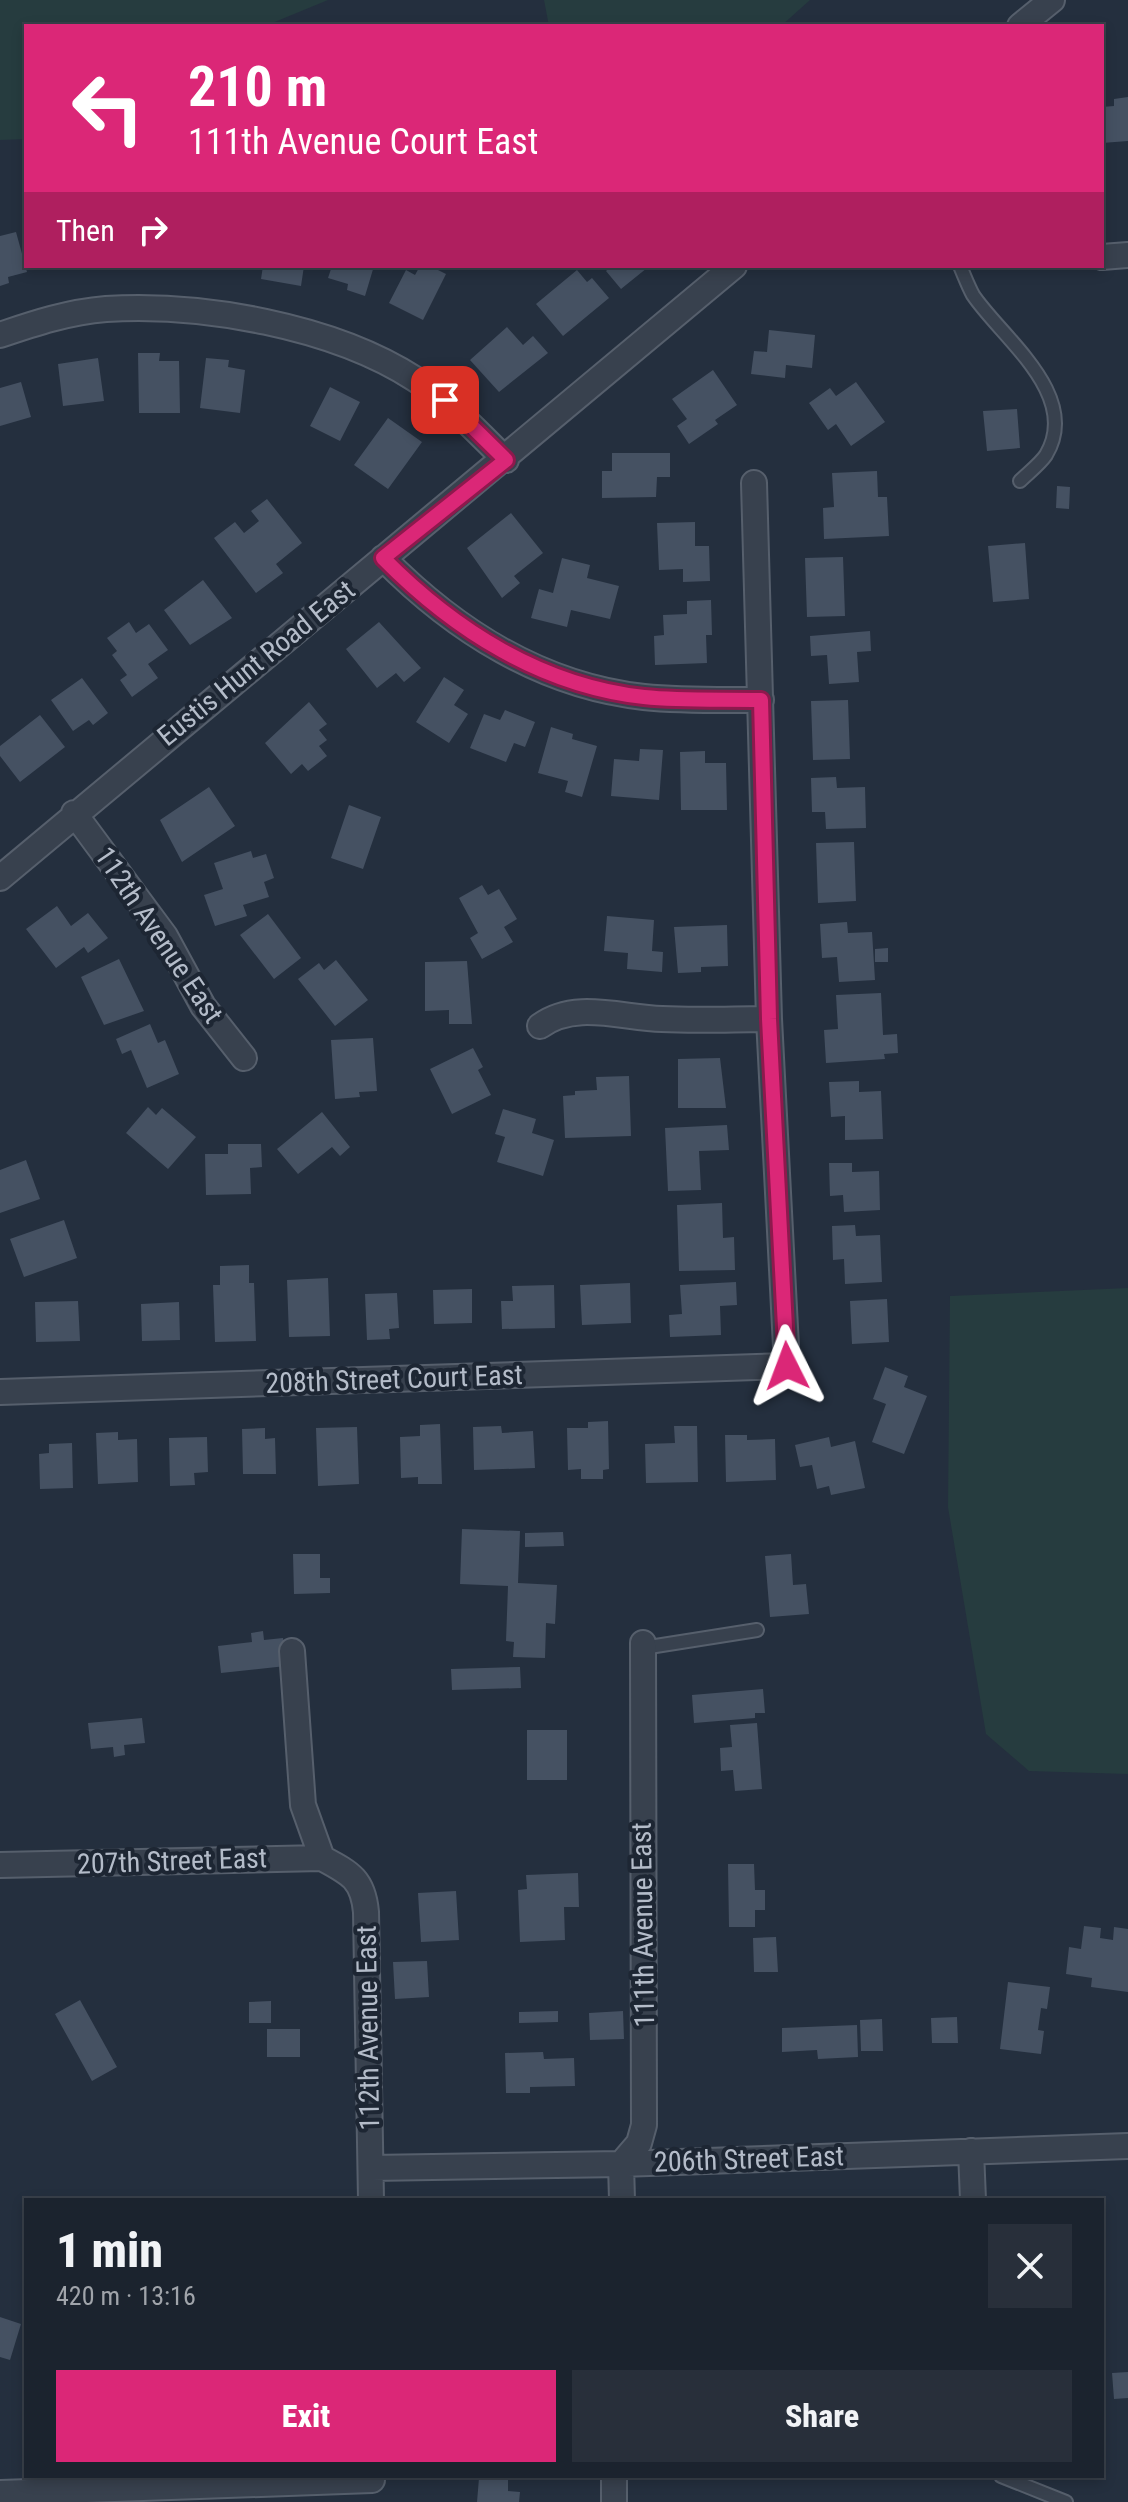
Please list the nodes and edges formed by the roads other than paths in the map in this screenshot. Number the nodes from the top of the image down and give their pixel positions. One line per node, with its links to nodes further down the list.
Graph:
1 (1052, 0): 2 (street)
2 (1022, 24)
3 (1128, 255): 4 (street)
4 (1104, 257)
5 (732, 268): 8 (street, Eustis Hunt Road East)
6 (961, 268): 9 (lane)
7 (0, 335): 8 (street)
8 (506, 460): 11 (street, Eustis Hunt Road East)
9 (1020, 481)
10 (754, 483): 12 (street)
11 (383, 558): 12 (street); 13 (street, Eustis Hunt Road East)
12 (761, 700): 15 (street)
13 (74, 813): 14 (street, Eustis Hunt Road East); 17 (street, 112th Avenue East)
14 (0, 878)
15 (769, 1019): 16 (street); 18 (street, 208th Street Court East)
16 (540, 1026)
17 (244, 1058)
18 (0, 1392)
19 (757, 1630): 20 (lane)
20 (643, 1646): 26 (street, 111th Avenue East)
21 (292, 1651): 22 (street, 112th Avenue East)
22 (332, 1863): 23 (street, 207th Street East); 27 (street, 112th Avenue East)
23 (0, 1865)
24 (1128, 2146): 25 (street, 206th Street East)
25 (971, 2151): 26 (street, 206th Street East); 30 (street)
26 (621, 2164): 27 (street, 206th Street East); 29 (street)
27 (371, 2168): 28 (street, 112th Avenue East)
28 (371, 2198)
29 (622, 2198)
30 (973, 2198)
31 (614, 2478): 35 (street)
32 (1006, 2478): 36 (lane)
33 (372, 2486): 34 (street)
34 (0, 2493)
35 (614, 2502)
36 (1066, 2502)

